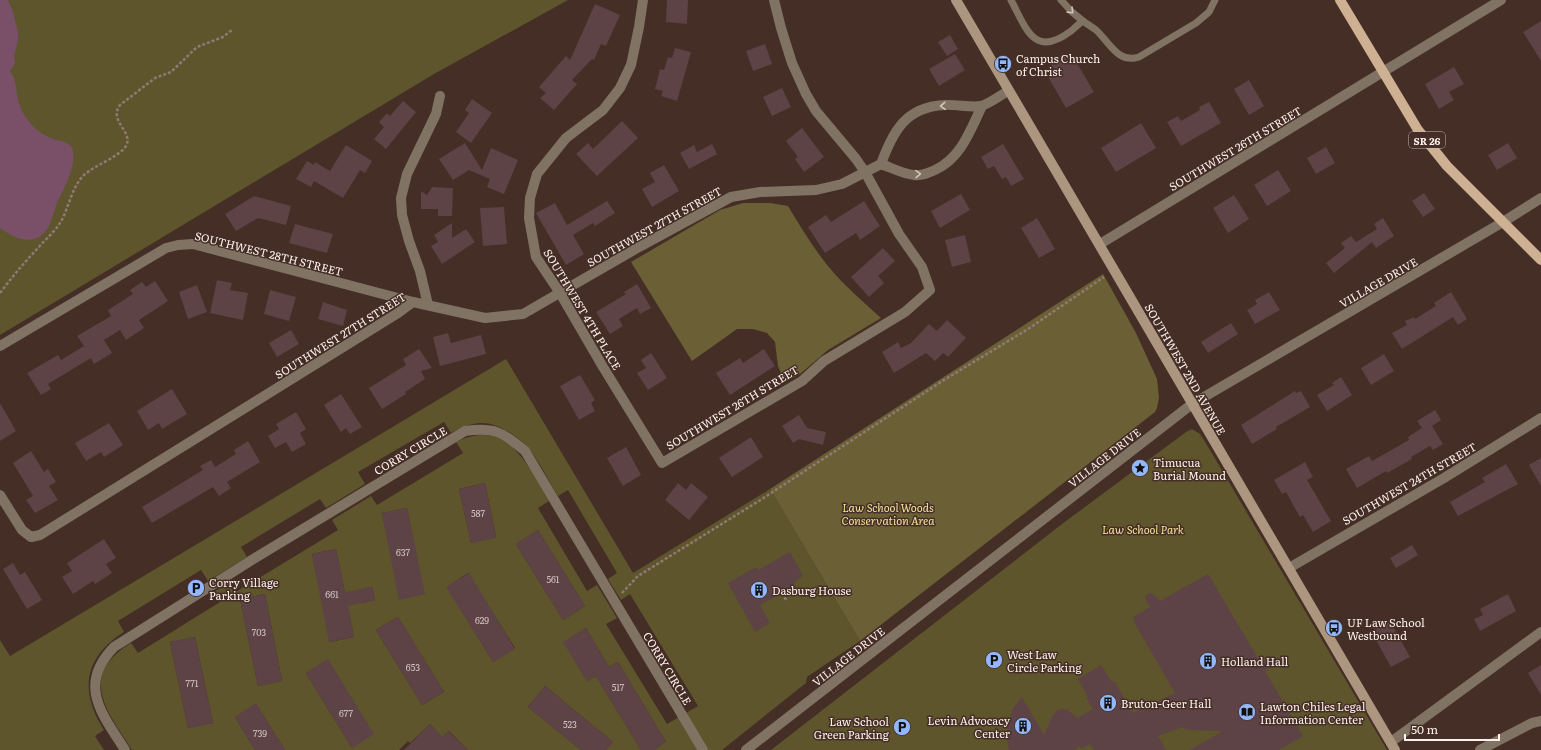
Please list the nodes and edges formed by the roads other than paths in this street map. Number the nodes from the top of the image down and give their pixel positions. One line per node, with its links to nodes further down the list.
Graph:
1 (643, 0): 20 (street, SOUTHWEST 4TH PLACE)
2 (774, 0): 15 (street)
3 (956, 0): 11 (main road, SOUTHWEST 2ND AVENUE)
4 (1010, 0): 9 (lane)
5 (1061, 0): 9 (lane, one-way to 9)
6 (1215, 0): 9 (lane)
7 (1340, 0): 10 (main road, SR 26)
8 (1501, 0): 10 (street, SOUTHWEST 26TH STREET)
9 (1082, 21)
10 (1382, 72): 17 (main road, SR 26); 18 (street, SOUTHWEST 26TH STREET)
11 (1008, 91): 13 (street); 18 (main road, SOUTHWEST 2ND AVENUE)
12 (440, 96): 22 (street)
13 (982, 106): 14 (street, one-way to 14); 14 (street, one-way to 13)
14 (881, 164): 15 (street, SOUTHWEST 27TH STREET)
15 (865, 172): 20 (street, SOUTHWEST 27TH STREET); 26 (street, SOUTHWEST 26TH STREET)
16 (1541, 198): 17 (street, VILLAGE DRIVE)
17 (1504, 222): 19 (main road, SR 26); 24 (street, VILLAGE DRIVE)
18 (1100, 244): 24 (main road, SOUTHWEST 2ND AVENUE)
19 (1541, 260)
20 (560, 293): 22 (street, SOUTHWEST 27TH STREET); 26 (street, SOUTHWEST 4TH PLACE)
21 (413, 302): 22 (street, SOUTHWEST 27TH STREET); 23 (street, SOUTHWEST 28TH STREET); 27 (street, SOUTHWEST 27TH STREET)
22 (428, 305)
23 (0, 346)
24 (1192, 404): 28 (main road, SOUTHWEST 2ND AVENUE); 32 (street, VILLAGE DRIVE)
25 (1541, 418): 28 (street, SOUTHWEST 24TH STREET)
26 (662, 463)
27 (0, 495)
28 (1289, 568): 31 (main road, SOUTHWEST 2ND AVENUE)
29 (1541, 632): 31 (street)
30 (1541, 721): 35 (street)
31 (1393, 746)
32 (748, 749)
33 (125, 750): 34 (street, CORRY CIRCLE)
34 (703, 750)
35 (1480, 750)

